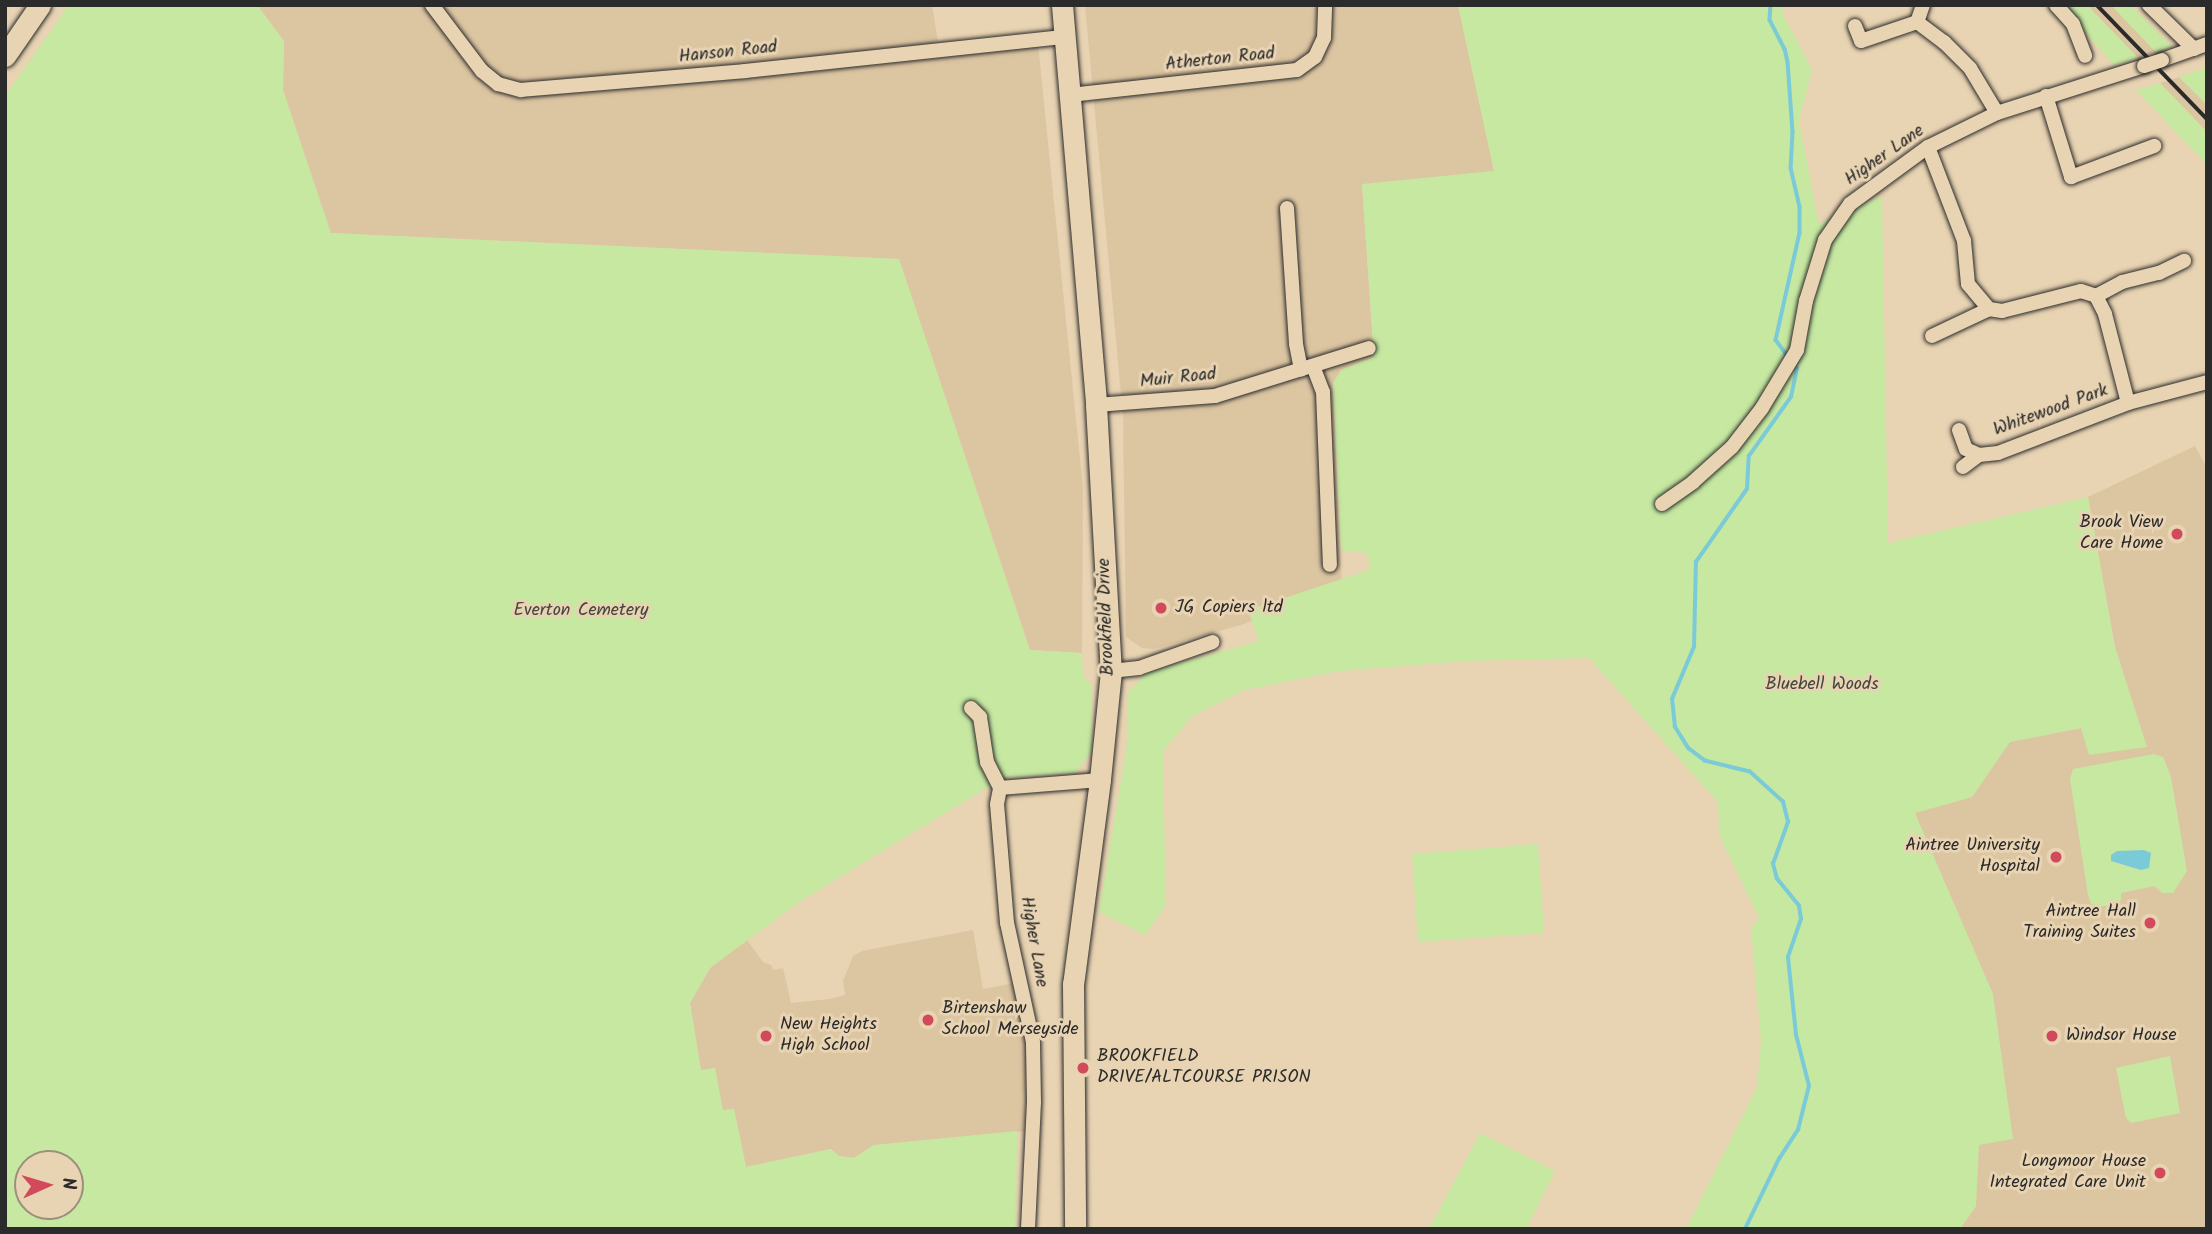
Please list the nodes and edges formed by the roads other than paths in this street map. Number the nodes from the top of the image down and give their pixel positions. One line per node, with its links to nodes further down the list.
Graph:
1 (40, 5): 12 (street)
2 (432, 5): 10 (street, Hanson Road)
3 (1062, 5): 10 (street, Brookfield Drive)
4 (1325, 5): 14 (street, Atherton Road)
5 (1923, 5): 8 (street)
6 (2056, 5): 13 (street)
7 (2149, 5): 11 (street)
8 (1917, 22): 9 (street); 16 (street)
9 (1854, 26)
10 (1065, 37): 14 (street, Brookfield Drive)
11 (2200, 46): 15 (street, Higher Lane, bridge)
12 (5, 56)
13 (2085, 56)
14 (1070, 95): 28 (street, Brookfield Drive)
15 (2046, 96): 16 (street, Higher Lane); 17 (street)
16 (1997, 113): 18 (street, Higher Lane)
17 (2153, 144)
18 (1928, 146): 22 (street); 32 (street, Higher Lane)
19 (1287, 208): 25 (street)
20 (2184, 261): 21 (street)
21 (2096, 296): 22 (street); 27 (street, Whitewood Park)
22 (1989, 309): 23 (street)
23 (1932, 336)
24 (1369, 348): 25 (street, Muir Road)
25 (1307, 368): 28 (street, Muir Road); 33 (street)
26 (2207, 382): 27 (street, Whitewood Park)
27 (2128, 403): 30 (street, Whitewood Park)
28 (1096, 405): 35 (street, Brookfield Drive)
29 (1959, 430): 30 (street, Whitewood Park)
30 (1979, 455): 31 (street)
31 (1963, 467)
32 (1662, 504)
33 (1330, 565)
34 (1213, 642): 35 (street)
35 (1111, 671): 37 (street, Brookfield Drive)
36 (971, 708): 38 (street, Higher Lane)
37 (1100, 780): 38 (street); 40 (street, Brookfield Drive)
38 (1000, 788): 39 (street, Higher Lane)
39 (1028, 1229)
40 (1075, 1229)

